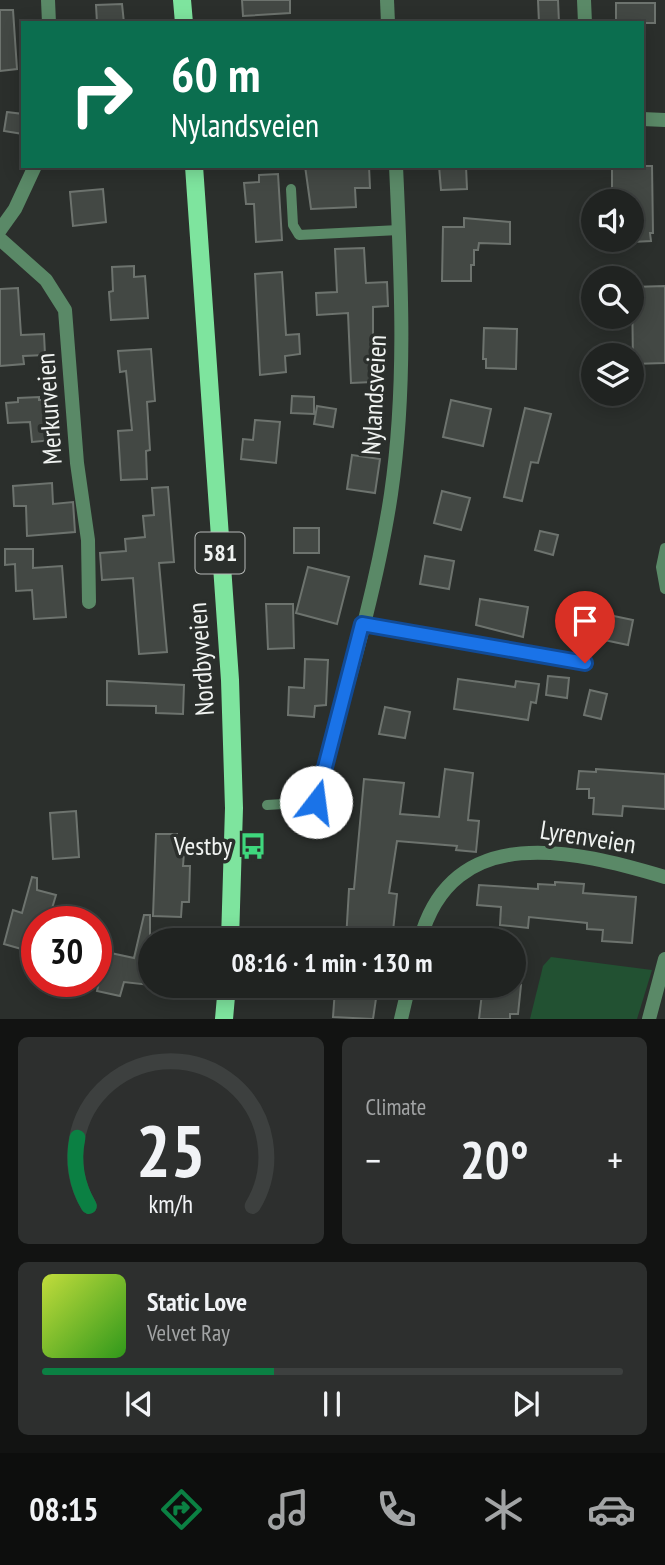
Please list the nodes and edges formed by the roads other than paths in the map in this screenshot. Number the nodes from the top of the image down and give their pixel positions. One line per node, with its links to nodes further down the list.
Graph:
1 (48, 0): 5 (street)
2 (182, 0): 6 (main road)
3 (387, 0): 7 (street)
4 (584, 0): 8 (street)
5 (49, 21)
6 (184, 21)
7 (388, 21)
8 (584, 21)
9 (644, 119): 10 (street)
10 (665, 120)
11 (34, 168): 15 (street)
12 (194, 168): 26 (main road, Nordbyveien / 581)
13 (396, 168): 16 (street, Nylandsveien)
14 (290, 189): 16 (lane)
15 (0, 230)
16 (399, 230): 21 (street, Nylandsveien)
17 (0, 239): 20 (street, Merkurveien)
18 (665, 548): 19 (lane)
19 (665, 589)
20 (89, 602)
21 (362, 624): 22 (street); 23 (street, Nylandsveien)
22 (585, 663)
23 (316, 802): 24 (lane)
24 (267, 805)
25 (665, 877): 27 (street, Lyrenveien)
26 (230, 928)
27 (425, 928)
28 (665, 959): 33 (street)
29 (226, 998): 31 (main road)
30 (406, 998): 32 (street)
31 (224, 1019)
32 (401, 1019)
33 (649, 1019)

